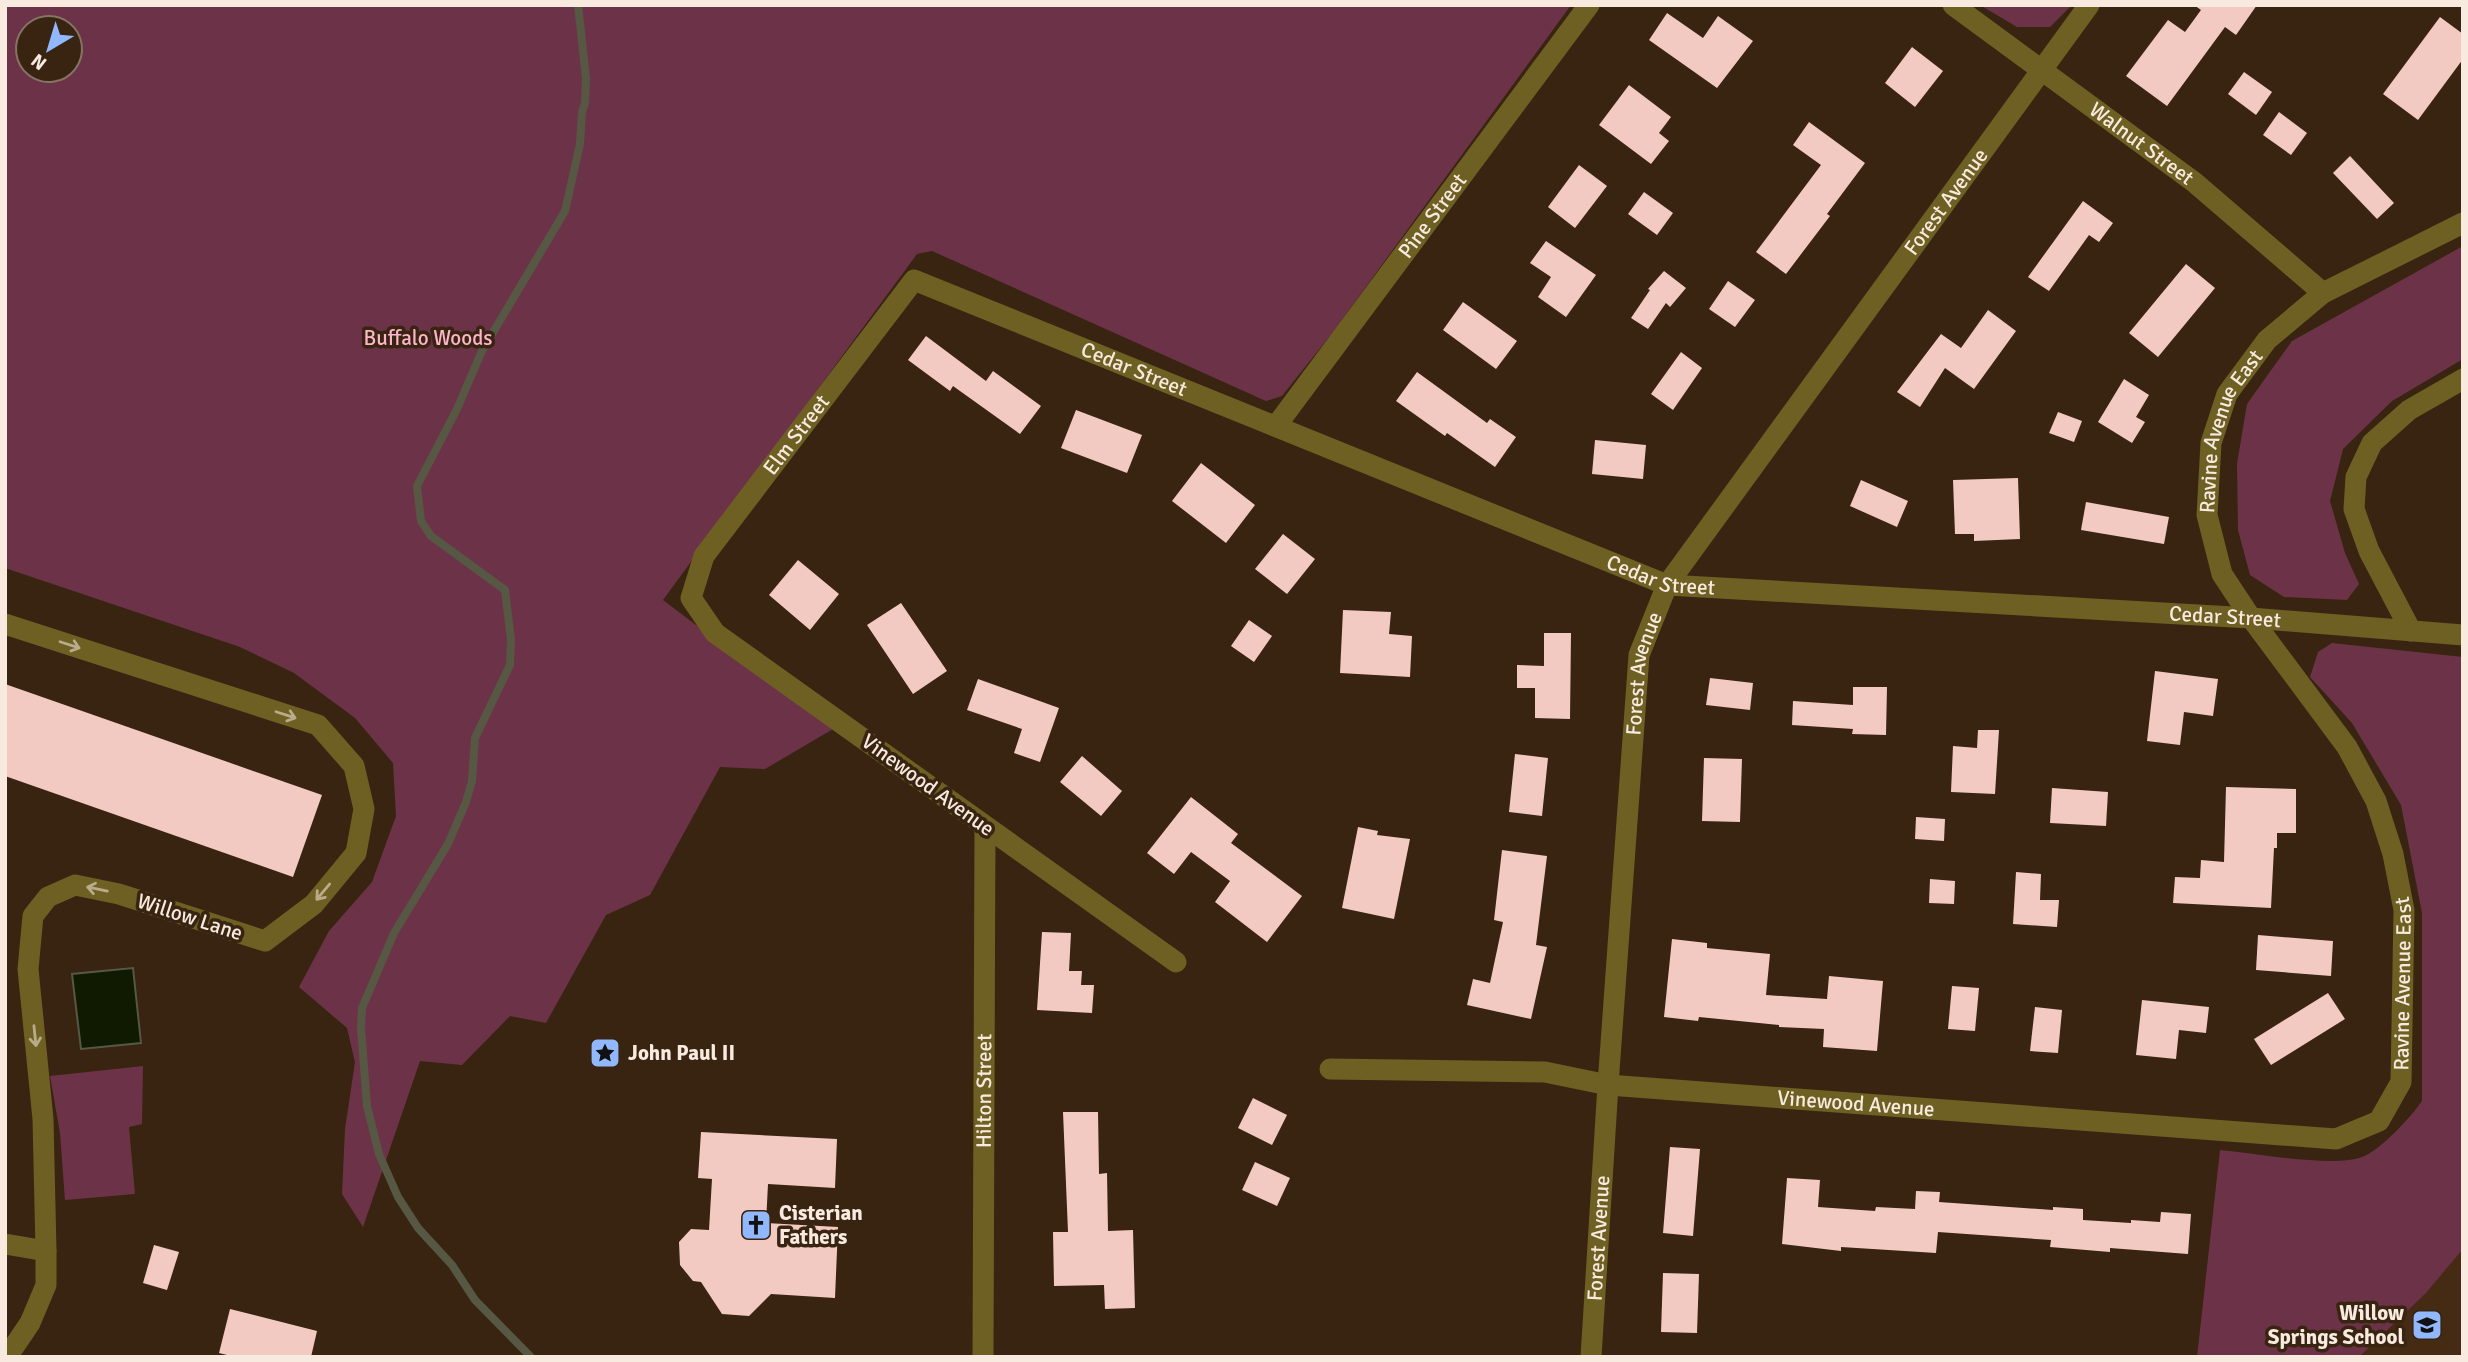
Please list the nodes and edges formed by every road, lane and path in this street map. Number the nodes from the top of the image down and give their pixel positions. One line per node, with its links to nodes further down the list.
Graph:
1 (1589, 5): 9 (street, Pine Street)
2 (1953, 5): 4 (street, Walnut Street)
3 (2090, 5): 4 (street, Forest Avenue)
4 (2041, 71): 7 (street, Walnut Street); 10 (street, Forest Avenue)
5 (2463, 223): 7 (street, Ravine Avenue East)
6 (914, 280): 9 (street, Cedar Street); 11 (street, Elm Street)
7 (2323, 293): 12 (street, Ravine Avenue East)
8 (2463, 379): 14 (street)
9 (1276, 426): 10 (street, Cedar Street)
10 (1667, 585): 12 (street, Cedar Street); 19 (street, Forest Avenue)
11 (691, 597): 16 (street, Vinewood Avenue)
12 (2251, 618): 14 (street, Cedar Street); 20 (street, Ravine Avenue East)
13 (5, 624): 22 (street, Willow Lane, one-way to 22)
14 (2412, 631): 15 (street, Cedar Street)
15 (2463, 635)
16 (985, 826): 17 (street, Vinewood Avenue); 24 (street, Hilton Street)
17 (1176, 962)
18 (1329, 1069): 19 (street, Vinewood Avenue)
19 (1608, 1085): 20 (street, Vinewood Avenue); 25 (street, Forest Avenue)
20 (2379, 1121)
21 (5, 1244): 22 (street)
22 (46, 1251): 23 (street, Willow Lane)
23 (7, 1357)
24 (983, 1357)
25 (1591, 1357)

